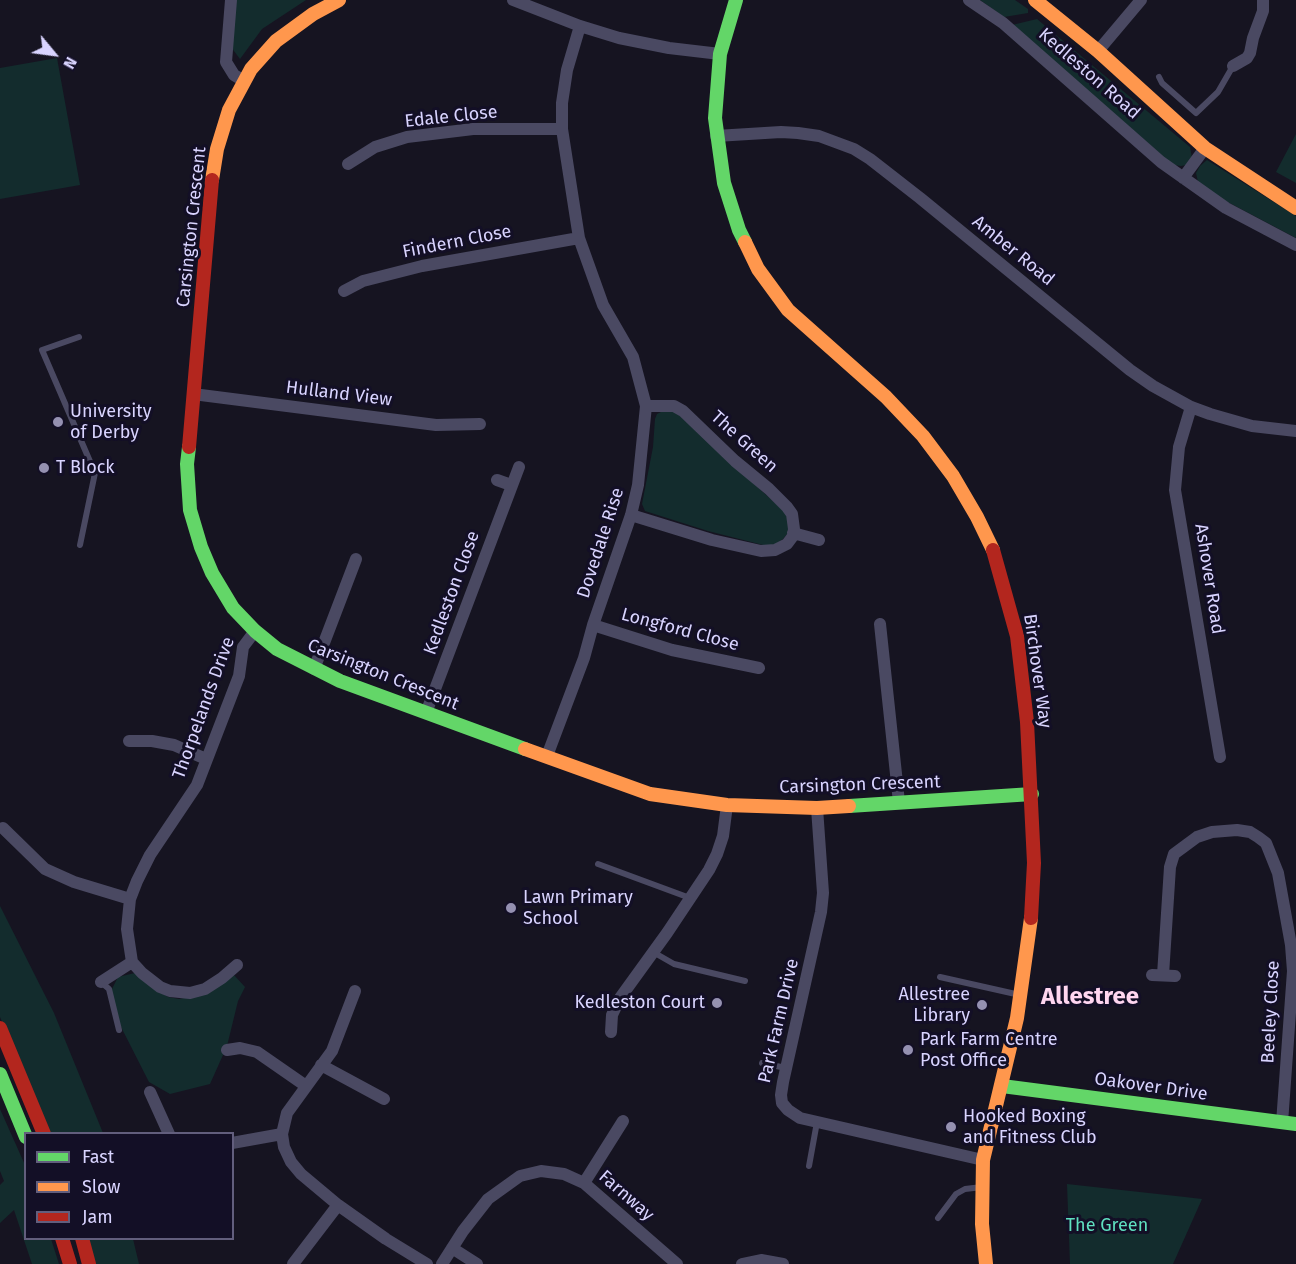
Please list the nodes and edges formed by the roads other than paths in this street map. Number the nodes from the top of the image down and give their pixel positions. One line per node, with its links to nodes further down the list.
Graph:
1 (231, 0): 14 (street)
2 (339, 0): 14 (main road, Carsington Crescent)
3 (513, 0): 9 (street)
4 (736, 0): 11 (main road, Birchover Way)
5 (969, 0): 19 (street, Kedleston Road)
6 (1035, 0): 10 (main road, Kedleston Road)
7 (1141, 0): 10 (street)
8 (1263, 0): 12 (street)
9 (580, 26): 11 (street); 15 (street, Dovedale Rise)
10 (1098, 51): 17 (main road, Kedleston Road)
11 (720, 54): 16 (main road, Birchover Way)
12 (1233, 66): 13 (lane)
13 (1159, 76)
14 (244, 81): 25 (main road, Carsington Crescent)
15 (562, 129): 18 (street, Edale Close); 21 (street, Dovedale Rise)
16 (716, 136): 27 (street, Amber Road); 48 (main road, Birchover Way)
17 (1205, 148): 19 (street); 20 (main road, Kedleston Road)
18 (348, 164)
19 (1183, 178): 22 (street, Kedleston Road)
20 (1296, 208)
21 (579, 238): 23 (street, Findern Close); 26 (street, Dovedale Rise)
22 (1296, 245)
23 (344, 291)
24 (79, 337): 36 (lane)
25 (193, 394): 28 (street, Hulland View); 40 (main road, Carsington Crescent)
26 (646, 406): 33 (street, Dovedale Rise); 34 (street, The Green)
27 (1191, 407): 29 (street, Amber Road); 46 (street, Ashover Road)
28 (480, 424)
29 (1296, 431)
30 (519, 467): 32 (street, Kedleston Close)
31 (496, 480): 32 (street)
32 (512, 485): 43 (street, Kedleston Close)
33 (631, 515): 34 (street); 38 (street, Dovedale Rise)
34 (793, 534): 35 (street)
35 (819, 540)
36 (80, 545)
37 (356, 559): 42 (street)
38 (593, 624): 41 (street, Longford Close); 45 (street, Dovedale Rise)
39 (880, 624): 49 (street)
40 (255, 631): 42 (main road, Carsington Crescent); 47 (street, Thorpelands Drive)
41 (759, 668)
42 (314, 669): 43 (main road, Carsington Crescent)
43 (426, 713): 45 (main road, Carsington Crescent)
44 (129, 741): 47 (street)
45 (547, 756): 50 (main road, Carsington Crescent)
46 (1220, 757)
47 (206, 759): 55 (street, Thorpelands Drive)
48 (1032, 794): 49 (main road, Carsington Crescent); 64 (main road, Birchover Way)
49 (899, 802): 51 (main road, Carsington Crescent)
50 (728, 805): 51 (main road, Carsington Crescent); 54 (street)
51 (817, 808): 71 (street, Park Farm Drive)
52 (3, 828): 55 (street)
53 (598, 864): 54 (lane)
54 (690, 898): 56 (street)
55 (130, 899): 57 (street, Thorpelands Drive)
56 (653, 951): 61 (lane); 67 (street)
57 (132, 962): 58 (street); 62 (street)
58 (237, 965)
59 (1163, 975): 79 (street, Beeley Close)
60 (940, 977): 64 (lane)
61 (745, 981)
62 (101, 982): 66 (lane)
63 (355, 991): 70 (street)
64 (1020, 996): 74 (main road, Birchover Way)
65 (0, 1028): 81 (main road)
66 (119, 1030)
67 (611, 1032)
68 (227, 1050): 73 (street)
69 (762, 1063): 71 (lane)
70 (321, 1065): 73 (street); 76 (street)
71 (786, 1068): 78 (street, Park Farm Drive)
72 (0, 1074): 80 (main road)
73 (306, 1086): 83 (street)
74 (1002, 1086): 79 (main road, Oakover Drive); 85 (main road, Birchover Way)
75 (150, 1092): 82 (street)
76 (384, 1099)
77 (623, 1121): 87 (street)
78 (817, 1122): 85 (street, Park Farm Drive); 86 (lane)
79 (1289, 1123)
80 (24, 1132)
81 (43, 1132)
82 (168, 1132)
83 (282, 1134): 84 (street); 89 (street)
84 (234, 1143)
85 (983, 1160): 88 (main road, Birchover Way)
86 (809, 1166)
87 (584, 1183): 93 (street, Farnway); 100 (street, Farnway)
88 (982, 1187): 90 (lane); 103 (main road, Birchover Way)
89 (338, 1205): 96 (street); 97 (street)
90 (938, 1218)
91 (62, 1240): 94 (main road)
92 (81, 1240): 95 (main road)
93 (452, 1248): 98 (street, Farnway); 99 (street)
94 (70, 1264)
95 (89, 1264)
96 (293, 1264)
97 (427, 1264)
98 (442, 1264)
99 (477, 1264)
100 (677, 1264)
101 (742, 1264): 102 (street)
102 (783, 1264)
103 (986, 1264)

